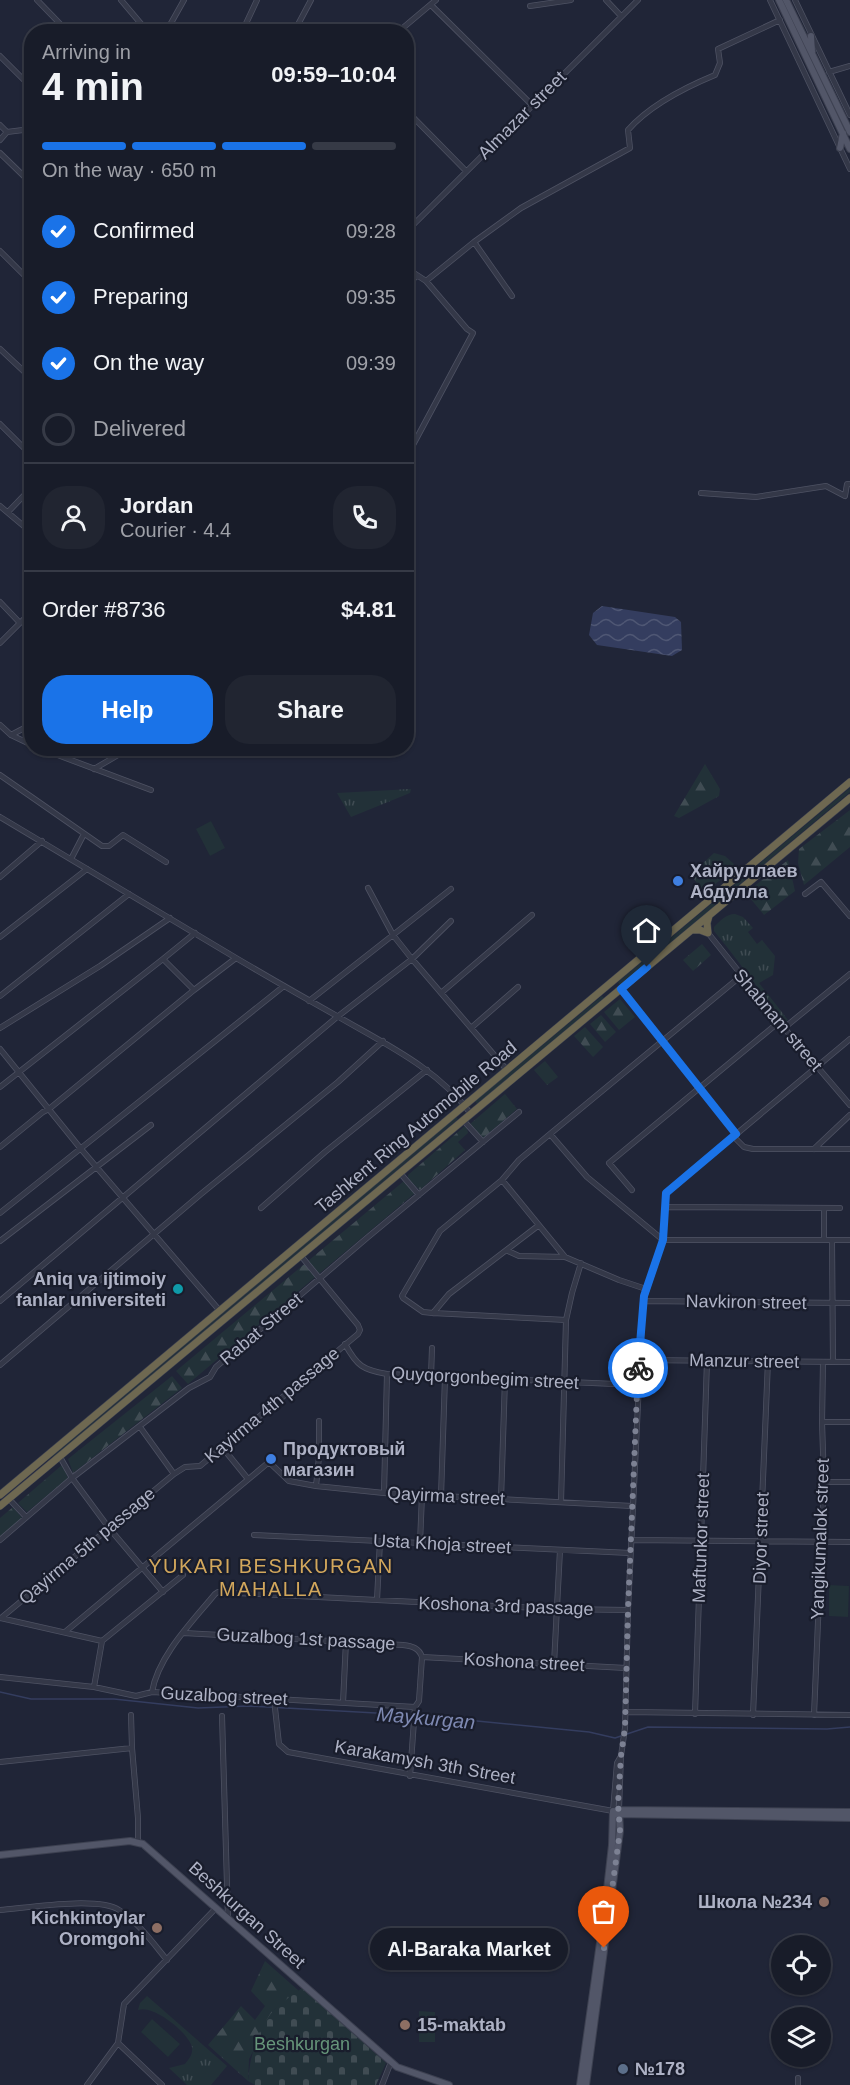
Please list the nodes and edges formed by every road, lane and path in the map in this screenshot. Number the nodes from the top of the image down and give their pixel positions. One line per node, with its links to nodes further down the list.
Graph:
1 (38, 0): 18 (street)
2 (121, 0): 19 (street)
3 (184, 0): 20 (street)
4 (256, 0): 21 (street)
5 (311, 0): 22 (street)
6 (436, 0): 14 (street)
7 (571, 0): 15 (street)
8 (606, 0): 16 (street)
9 (638, 0): 16 (street, Almazar street)
10 (770, 0): 17 (street)
11 (778, 0): 36 (main road)
12 (786, 0): 25 (main road)
13 (795, 0): 24 (street)
14 (431, 5): 23 (street); 30 (street)
15 (530, 6)
16 (621, 16): 30 (street, Almazar street)
17 (780, 20): 38 (street); 45 (street)
18 (60, 24)
19 (141, 24)
20 (170, 24)
21 (246, 24)
22 (298, 24)
23 (408, 24)
24 (812, 36): 25 (main road); 28 (street)
25 (812, 55): 36 (main road)
26 (0, 56): 29 (street)
27 (850, 66): 28 (street)
28 (829, 72): 31 (street)
29 (24, 80)
30 (532, 105): 42 (street, Almazar street)
31 (850, 115)
32 (414, 118): 42 (street)
33 (0, 124): 35 (street)
34 (24, 129): 35 (street)
35 (7, 132): 37 (street)
36 (846, 133): 38 (main road); 39 (main road)
37 (0, 140)
38 (840, 148): 41 (street)
39 (850, 149)
40 (0, 153): 43 (street)
41 (850, 169)
42 (466, 171): 44 (street, Almazar street)
43 (24, 176)
44 (414, 224)
45 (474, 242): 51 (street); 52 (street)
46 (0, 251): 48 (street)
47 (414, 274): 49 (street)
48 (24, 275)
49 (417, 276): 50 (street); 51 (street)
50 (414, 278)
51 (426, 281): 56 (street)
52 (512, 297)
53 (0, 348): 54 (street)
54 (24, 372)
55 (0, 424): 57 (street)
56 (414, 443)
57 (24, 448)
58 (850, 484): 59 (street)
59 (701, 492)
60 (24, 495): 62 (street)
61 (0, 506): 62 (street)
62 (8, 512): 63 (street)
63 (24, 526)
64 (0, 602): 66 (street)
65 (24, 619): 66 (street)
66 (20, 623): 67 (street)
67 (0, 643)
68 (0, 724): 70 (street)
69 (24, 728): 70 (street)
70 (11, 735): 71 (street)
71 (24, 741)
72 (60, 756): 74 (street)
73 (116, 756): 74 (street)
74 (94, 769): 77 (street)
75 (0, 775): 80 (street)
76 (850, 782): 106 (highway, Tashkent Ring Automobile Road)
77 (151, 790)
78 (850, 798): 90 (highway, Tashkent Ring Automobile Road)
79 (0, 817): 81 (street)
80 (84, 834): 82 (street); 83 (street)
81 (42, 841): 82 (street); 85 (street)
82 (71, 859): 84 (street)
83 (166, 862)
84 (87, 868): 88 (street); 99 (street)
85 (0, 877)
86 (368, 888): 98 (street)
87 (451, 889): 98 (street)
88 (129, 894): 93 (street); 111 (street)
89 (805, 894): 92 (street)
90 (711, 914): 95 (highway, Tashkent Ring Automobile Road); 97 (highway)
91 (532, 915): 110 (street)
92 (850, 916)
93 (170, 918): 96 (street); 115 (street)
94 (451, 921): 102 (street)
95 (690, 931): 97 (highway); 109 (highway, Tashkent Ring Automobile Road)
96 (195, 933): 100 (street); 101 (street)
97 (708, 933): 104 (street, Shabnam street)
98 (393, 935): 102 (street); 112 (street)
99 (0, 937)
100 (236, 958): 105 (street); 108 (street)
101 (163, 959): 108 (street); 125 (street)
102 (412, 959): 110 (street); 113 (street)
103 (850, 974): 117 (street)
104 (741, 976): 114 (street, Shabnam street); 120 (street)
105 (284, 986): 112 (street); 140 (street)
106 (609, 986): 109 (highway); 124 (highway, Tashkent Ring Automobile Road)
107 (518, 987): 116 (street)
108 (194, 990): 130 (street)
109 (618, 991): 120 (street); 132 (highway, Tashkent Ring Automobile Road)
110 (441, 993): 116 (street)
111 (0, 996)
112 (309, 1001): 113 (street)
113 (337, 1017): 119 (street); 148 (street)
114 (779, 1022): 117 (street, Shabnam street); 127 (street)
115 (0, 1028)
116 (471, 1028): 124 (street)
117 (784, 1028): 122 (street, Shabnam street)
118 (850, 1039): 122 (street)
119 (383, 1041): 123 (street); 155 (street)
120 (662, 1043): 127 (street); 136 (street)
121 (0, 1048): 125 (street)
122 (817, 1067): 129 (street, Shabnam street); 137 (street)
123 (427, 1070): 128 (street); 149 (street)
124 (507, 1070): 128 (highway, Tashkent Ring Automobile Road)
125 (19, 1073): 126 (street); 130 (street)
126 (0, 1087)
127 (699, 1089): 137 (street); 146 (street)
128 (465, 1106): 132 (street); 171 (highway, Tashkent Ring Automobile Road)
129 (850, 1106)
130 (50, 1109): 139 (street); 140 (street)
131 (519, 1112): 138 (street, Rabat Street)
132 (471, 1114): 134 (highway, Tashkent Ring Automobile Road)
133 (850, 1115): 141 (street)
134 (463, 1120): 138 (street); 144 (highway, Tashkent Ring Automobile Road)
135 (151, 1125): 143 (street)
136 (550, 1134): 145 (street); 156 (street)
137 (735, 1135): 141 (street); 150 (street)
138 (483, 1142): 147 (street, Rabat Street)
139 (0, 1146)
140 (81, 1149): 143 (street); 153 (street)
141 (814, 1149): 142 (street)
142 (850, 1149)
143 (96, 1166): 148 (street); 160 (street)
144 (400, 1173): 147 (street); 162 (highway, Tashkent Ring Automobile Road)
145 (502, 1180): 154 (street); 172 (street)
146 (632, 1190)
147 (419, 1195): 165 (street, Rabat Street)
148 (123, 1198): 155 (street); 167 (street)
149 (261, 1208)
150 (665, 1208): 151 (street); 156 (street)
151 (824, 1208): 152 (street); 157 (street)
152 (840, 1208)
153 (0, 1213)
154 (539, 1226): 161 (street); 163 (street)
155 (155, 1234): 171 (street); 182 (street)
156 (663, 1240): 157 (street); 166 (street)
157 (824, 1240): 158 (street)
158 (832, 1240): 159 (street); 169 (street)
159 (850, 1240)
160 (0, 1241)
161 (508, 1251): 163 (street); 172 (street)
162 (301, 1256): 165 (street, Kayirma 4th passage); 195 (highway, Tashkent Ring Automobile Road)
163 (565, 1257): 164 (street)
164 (581, 1263): 166 (street); 173 (street)
165 (321, 1278): 174 (street, Kayirma 4th passage); 192 (street, Rabat Street)
166 (646, 1289): 168 (street)
167 (0, 1301)
168 (643, 1301): 169 (street, Navkiron street); 176 (street)
169 (833, 1303): 170 (street, Navkiron street); 180 (street)
170 (850, 1304)
171 (220, 1311): 194 (highway, Tashkent Ring Automobile Road)
172 (433, 1313): 173 (street)
173 (566, 1320): 187 (street)
174 (345, 1344): 183 (street, Quyqorgonbegim street); 193 (street, Kayirma 4th passage)
175 (432, 1348): 184 (street)
176 (639, 1360): 177 (street, Manzur street); 188 (street)
177 (707, 1361): 178 (street, Manzur street); 218 (street, Maftunkor street)
178 (768, 1361): 179 (street, Manzur street); 219 (street, Diyor street)
179 (823, 1362): 180 (street, Manzur street); 190 (street, Yangikumalok street)
180 (833, 1362): 181 (street, Manzur street)
181 (850, 1362)
182 (0, 1365)
183 (387, 1374): 184 (street, Quyqorgonbegim street); 204 (street)
184 (431, 1376): 185 (street, Quyqorgonbegim street)
185 (445, 1377): 186 (street, Quyqorgonbegim street); 206 (street)
186 (505, 1379): 187 (street, Quyqorgonbegim street); 208 (street)
187 (564, 1382): 188 (street, Quyqorgonbegim street); 209 (street)
188 (637, 1385): 211 (street)
189 (319, 1421): 202 (street)
190 (822, 1422): 191 (street); 200 (street, Yangikumalok street)
191 (850, 1422)
192 (140, 1426): 197 (street); 198 (street, Rabat Street)
193 (222, 1447): 197 (street, Kayirma 4th passage); 199 (street)
194 (45, 1457): 196 (highway); 203 (highway, Tashkent Ring Automobile Road)
195 (60, 1457): 196 (highway, Tashkent Ring Automobile Road); 198 (street)
196 (51, 1464): 207 (highway, Tashkent Ring Automobile Road)
197 (174, 1474): 213 (street, Qayirma 5th passage)
198 (72, 1478): 212 (street, Rabat Street); 213 (street)
199 (248, 1479): 202 (street, Qayirma street); 225 (street)
200 (824, 1482): 201 (street); 220 (street, Yangikumalok street)
201 (850, 1482)
202 (316, 1486): 204 (street, Qayirma street)
203 (2, 1490)
204 (384, 1493): 205 (street, Qayirma street)
205 (422, 1495): 206 (street, Qayirma street); 222 (street)
206 (441, 1496): 208 (street, Qayirma street)
207 (9, 1499): 210 (highway, Tashkent Ring Automobile Road); 212 (street)
208 (501, 1499): 209 (street, Qayirma street)
209 (561, 1502): 211 (street, Qayirma street)
210 (0, 1506)
211 (632, 1506): 216 (street)
212 (26, 1517): 215 (street, Rabat Street)
213 (109, 1528): 225 (street); 231 (street, Qayirma 5th passage)
214 (254, 1536): 217 (street, Usta Khoja street)
215 (0, 1540)
216 (631, 1540): 218 (street); 224 (street)
217 (380, 1541): 222 (street, Usta Khoja street); 228 (street)
218 (700, 1541): 219 (street); 247 (street, Maftunkor street)
219 (761, 1541): 220 (street); 248 (street, Diyor street)
220 (820, 1542): 221 (street); 249 (street, Yangikumalok street)
221 (850, 1542)
222 (420, 1543): 223 (street, Usta Khoja street)
223 (560, 1550): 224 (street, Usta Khoja street); 229 (street)
224 (630, 1553): 230 (street)
225 (143, 1567): 227 (street); 232 (street)
226 (183, 1575): 227 (street)
227 (163, 1592): 234 (street)
228 (377, 1600): 229 (street, Koshona 3rd passage); 233 (street, Koshona 3rd passage)
229 (557, 1609): 230 (street, Koshona 3rd passage); 237 (street)
230 (628, 1610): 238 (street)
231 (1, 1618): 232 (street)
232 (65, 1632): 234 (street)
233 (184, 1633): 235 (street, Guzalbog 1st passage); 241 (street, Koshona 3rd passage)
234 (102, 1641): 240 (street)
235 (346, 1641): 236 (street, Guzalbog 1st passage); 243 (street)
236 (422, 1657): 237 (street, Koshona street); 244 (street)
237 (554, 1664): 238 (street, Koshona street)
238 (626, 1668): 245 (street)
239 (0, 1677): 240 (street, Guzalbog street)
240 (94, 1687): 241 (street, Guzalbog street)
241 (152, 1692): 242 (street, Guzalbog street)
242 (274, 1699): 243 (street, Guzalbog street); 254 (street, Karakamysh 3th Street)
243 (343, 1703): 244 (street, Guzalbog street)
244 (415, 1707): 254 (street)
245 (626, 1712): 247 (street); 255 (street)
246 (131, 1714): 252 (street)
247 (695, 1714): 248 (street)
248 (753, 1715): 249 (street)
249 (814, 1715): 250 (street)
250 (850, 1715)
251 (222, 1716): 262 (street)
252 (132, 1748): 253 (street); 258 (street)
253 (0, 1762)
254 (410, 1776): 255 (street, Karakamysh 3th Street)
255 (617, 1812): 256 (main road, Karakamysh 3th Street); 257 (main road, Karakamysh 3th Street); 267 (main road)
256 (850, 1812)
257 (850, 1818)
258 (138, 1842): 259 (main road); 260 (main road, Beshkurgan Street)
259 (0, 1855)
260 (216, 1908): 262 (main road, Beshkurgan Street); 263 (street)
261 (0, 1910): 263 (street)
262 (228, 1918): 265 (main road, Beshkurgan Street)
263 (167, 1960): 264 (street)
264 (118, 2043): 268 (street); 269 (street)
265 (391, 2062): 270 (street); 271 (main road, Beshkurgan Street)
266 (798, 2078): 272 (street)
267 (583, 2082)
268 (87, 2085)
269 (162, 2085)
270 (382, 2085)
271 (449, 2085)
272 (798, 2085)

